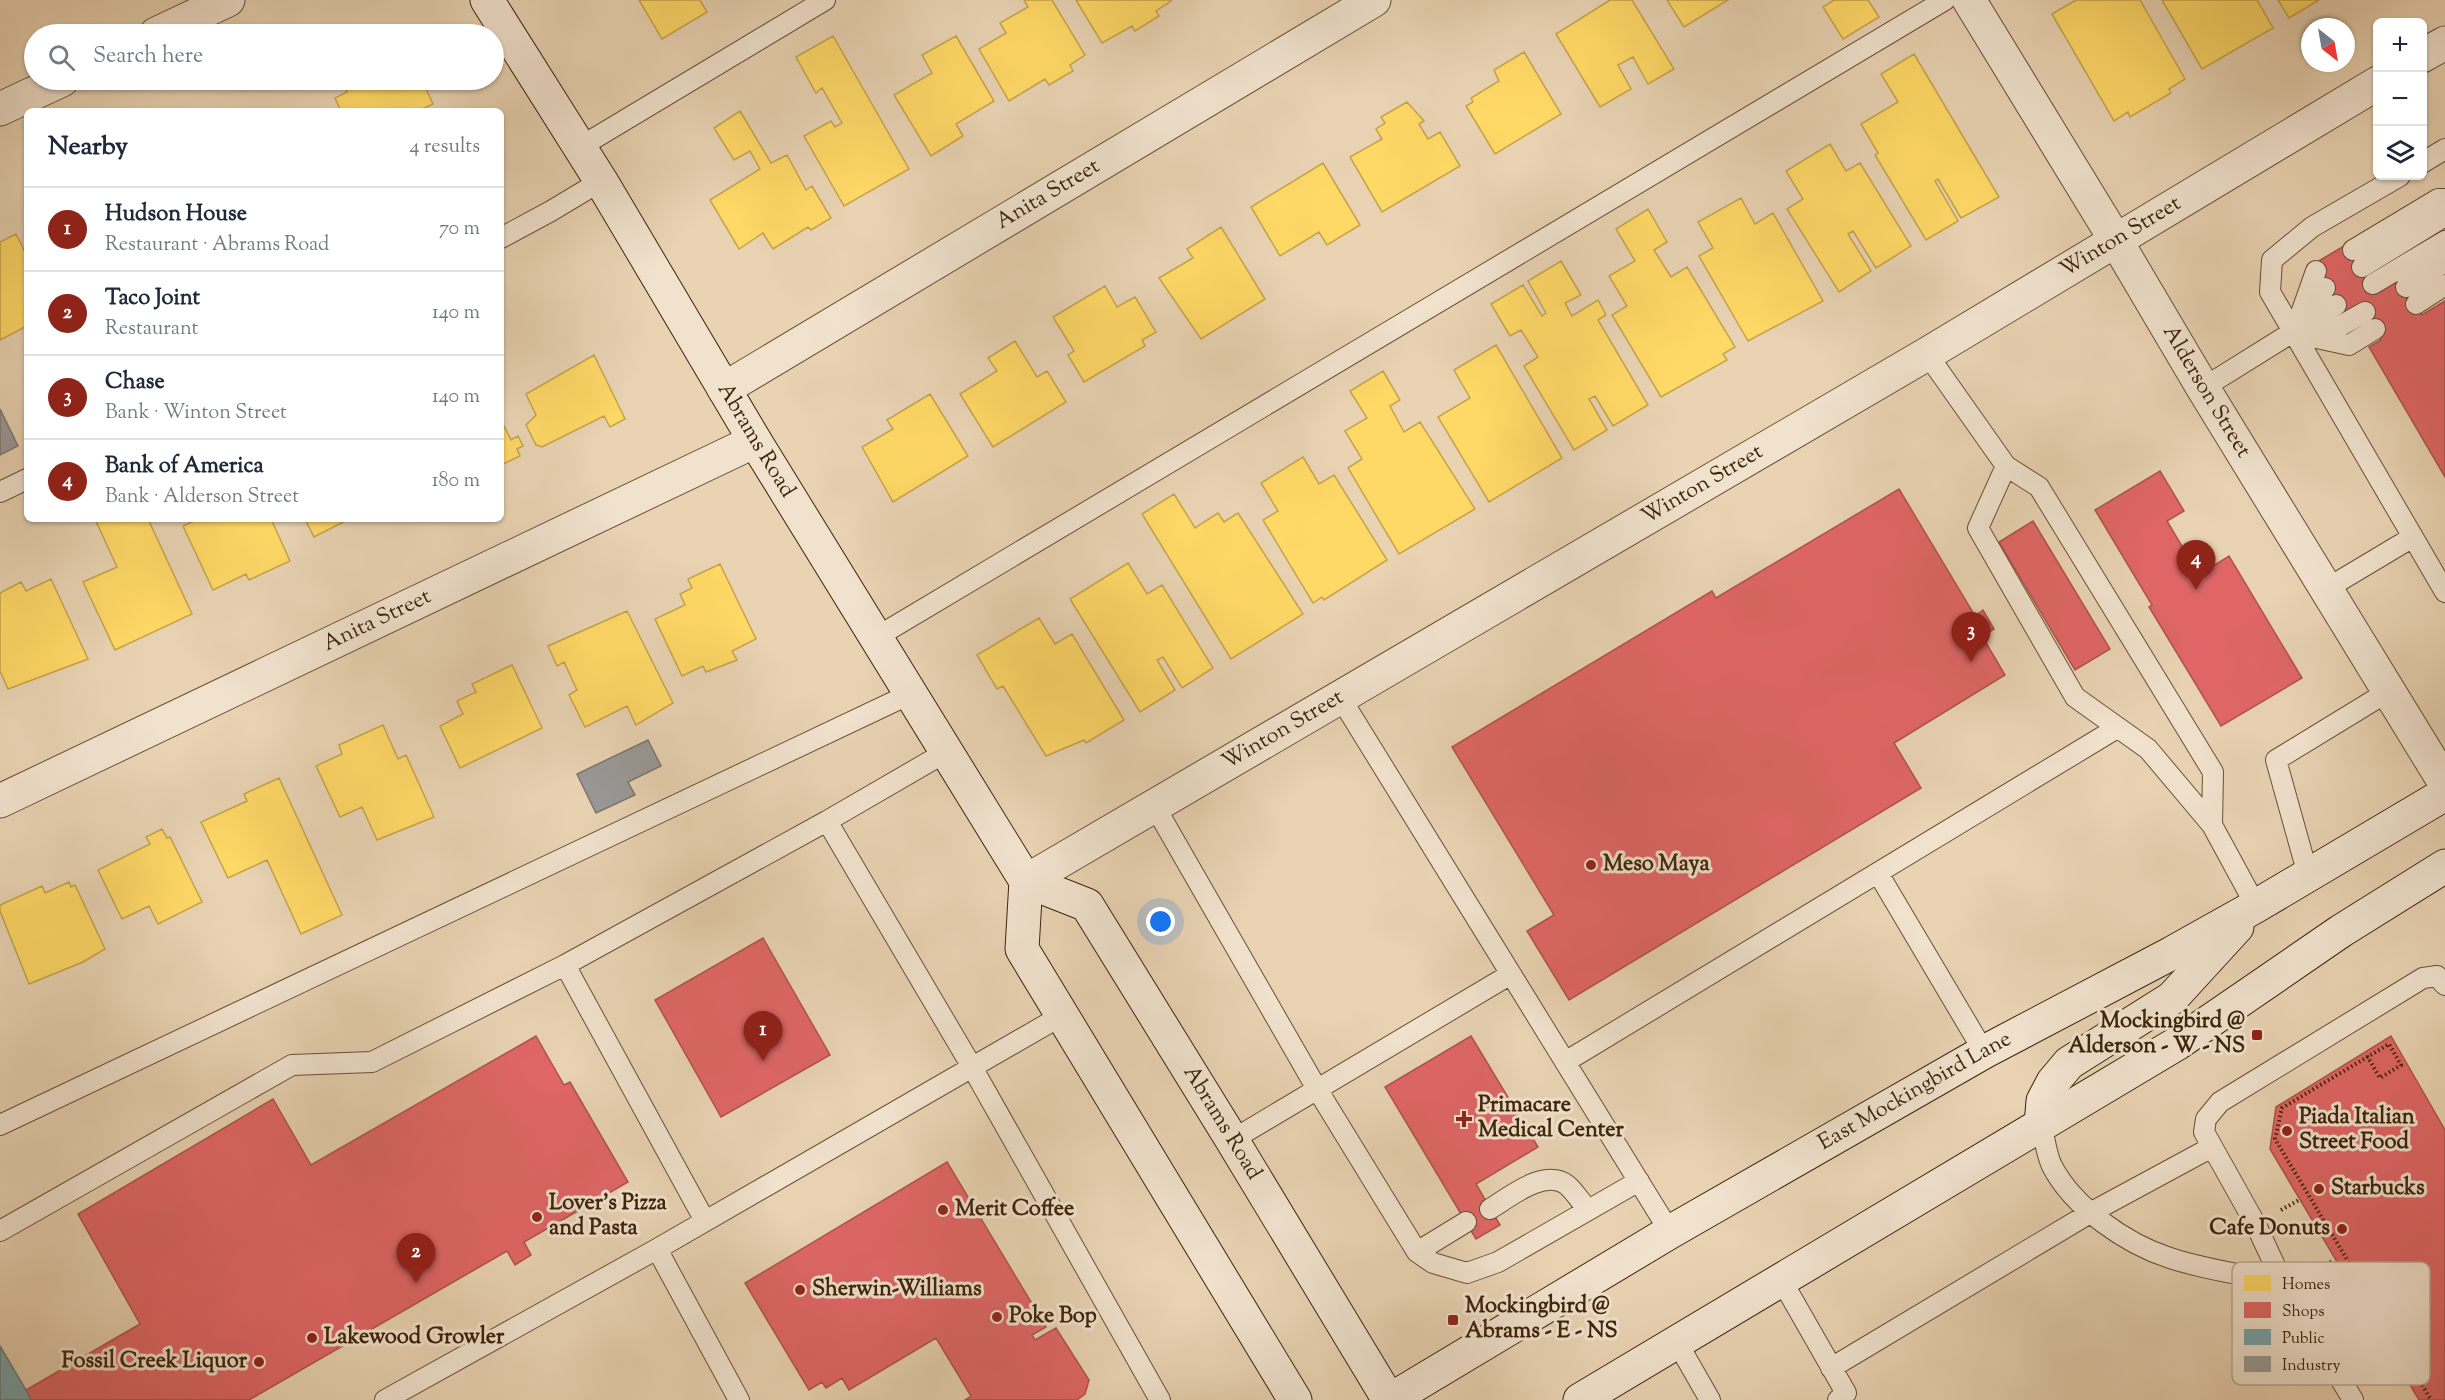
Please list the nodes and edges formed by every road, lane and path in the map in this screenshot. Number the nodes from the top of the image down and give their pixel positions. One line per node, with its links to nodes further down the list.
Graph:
1 (228, 0): 7 (main road)
2 (488, 0): 8 (main road, Abrams Road)
3 (825, 0): 15 (lane)
4 (1374, 0): 36 (main road, Anita Street)
5 (1945, 0): 44 (lane)
6 (1970, 0): 23 (main road, Alderson Street)
7 (177, 24)
8 (503, 24)
9 (504, 26): 15 (main road, Abrams Road)
10 (2445, 43): 11 (main road)
11 (2427, 53)
12 (2373, 86): 23 (main road, Winton Street)
13 (41, 90): 14 (main road)
14 (0, 109)
15 (580, 147): 19 (main road, Abrams Road)
16 (2445, 149): 17 (lane)
17 (2427, 160)
18 (2393, 180): 33 (lane)
19 (601, 181): 22 (lane); 36 (main road, Abrams Road)
20 (2445, 199): 21 (lane)
21 (2445, 216)
22 (504, 235)
23 (2115, 239): 34 (main road, Winton Street); 35 (main road, Alderson Street)
24 (2445, 241): 27 (lane)
25 (2445, 262): 29 (lane)
26 (2320, 280): 33 (lane)
27 (2373, 284)
28 (2445, 285): 30 (lane)
29 (2406, 287)
30 (2416, 304)
31 (2336, 306): 33 (lane)
32 (2370, 321): 33 (lane)
33 (2294, 333): 35 (lane); 41 (lane)
34 (1927, 354): 38 (lane); 47 (main road, Winton Street)
35 (2203, 388): 42 (main road, Alderson Street)
36 (724, 389): 37 (main road, Abrams Road)
37 (755, 441): 44 (main road, Abrams Road); 52 (main road, Anita Street)
38 (2006, 466): 48 (lane); 55 (lane)
39 (24, 480): 40 (lane)
40 (0, 492)
41 (2413, 537): 42 (lane); 43 (lane)
42 (2326, 589): 45 (main road, Alderson Street)
43 (2445, 592)
44 (875, 638): 46 (main road, Abrams Road)
45 (2389, 691): 50 (main road, Alderson Street); 58 (lane)
46 (910, 694): 49 (main road, Abrams Road); 70 (lane)
47 (1340, 697): 53 (main road, Winton Street); 62 (lane)
48 (2117, 728): 55 (lane); 57 (lane)
49 (946, 752): 54 (lane); 59 (main road, Abrams Road)
50 (2445, 783)
51 (2445, 794): 58 (main road, East Mockingbird Lane)
52 (0, 801)
53 (1154, 805): 59 (main road, Winton Street); 69 (lane)
54 (827, 821): 61 (lane); 68 (lane)
55 (2212, 825): 60 (lane)
56 (2445, 866): 71 (main road)
57 (1878, 873): 65 (lane); 67 (lane)
58 (2308, 875): 60 (main road, East Mockingbird Lane)
59 (1026, 881): 64 (main road); 72 (main road, Abrams Road)
60 (2256, 906): 65 (main road, East Mockingbird Lane); 71 (main road)
61 (565, 964): 78 (lane); 80 (lane)
62 (1511, 974): 67 (lane); 69 (lane)
63 (2445, 986): 73 (lane)
64 (1061, 1016): 68 (lane); 97 (main road)
65 (1984, 1052): 81 (main road, East Mockingbird Lane)
66 (2367, 1056): 66 (path); 87 (path)
67 (1565, 1062): 74 (lane)
68 (972, 1067): 78 (lane); 96 (lane)
69 (1317, 1089): 72 (lane); 83 (lane)
70 (0, 1125)
71 (2042, 1125): 77 (lane); 89 (main road)
72 (1232, 1140): 98 (main road, Abrams Road)
73 (2212, 1147): 77 (lane); 85 (lane)
74 (1639, 1181): 76 (lane); 81 (lane)
75 (1490, 1209): 76 (lane)
76 (1588, 1210): 83 (lane)
77 (2090, 1213): 88 (lane); 91 (lane)
78 (705, 1221): 82 (lane)
79 (1466, 1222): 83 (lane)
80 (0, 1231)
81 (1670, 1232): 98 (main road, East Mockingbird Lane)
82 (657, 1249): 94 (lane); 95 (lane)
83 (1417, 1252)
84 (2334, 1260): 86 (path)
85 (2274, 1262)
86 (2331, 1262)
87 (2349, 1262)
88 (2232, 1271)
89 (1782, 1281): 90 (main road); 91 (lane)
90 (1678, 1344): 99 (main road); 100 (lane)
91 (1831, 1368): 101 (lane)
92 (2344, 1385): 102 (lane)
93 (2422, 1385): 103 (path)
94 (385, 1400)
95 (740, 1400)
96 (1160, 1400)
97 (1295, 1400)
98 (1389, 1400)
99 (1580, 1400)
100 (1710, 1400)
101 (1839, 1400)
102 (2353, 1400)
103 (2431, 1400)

